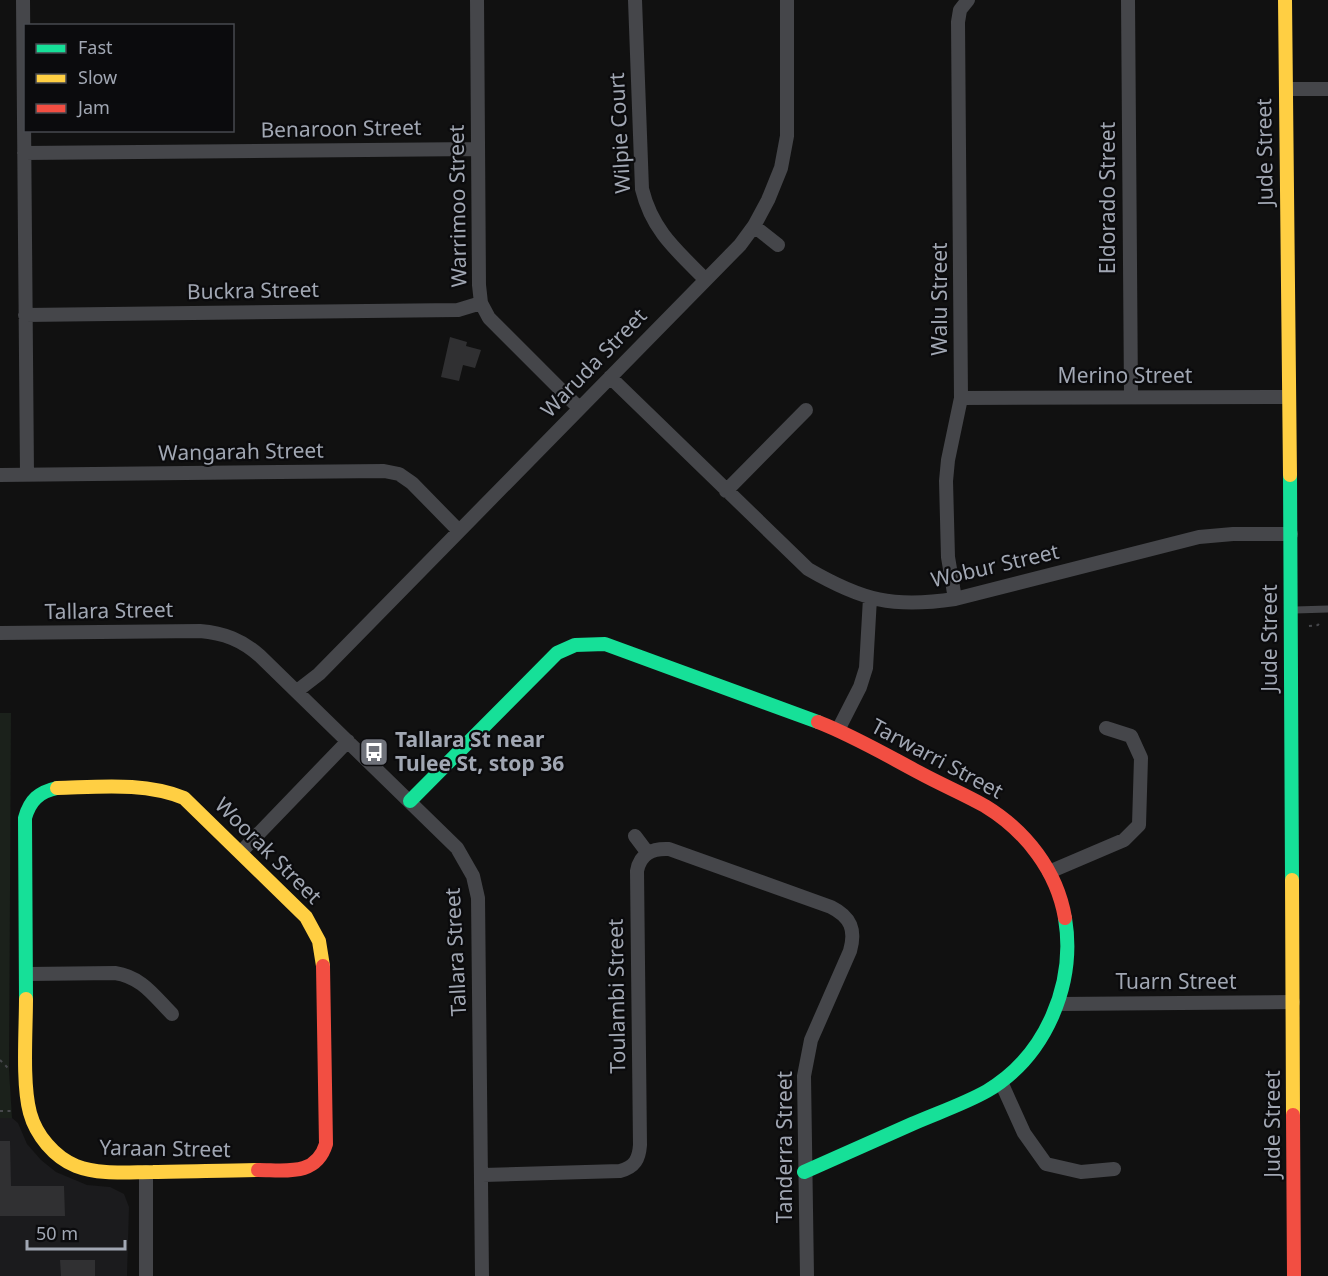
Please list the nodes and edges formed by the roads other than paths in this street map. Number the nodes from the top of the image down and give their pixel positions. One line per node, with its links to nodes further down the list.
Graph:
1 (23, 0): 11 (street)
2 (477, 0): 10 (street, Warrimoo Street)
3 (635, 0): 14 (street, Wilpie Court)
4 (787, 0): 12 (street, Waruda Street)
5 (968, 0): 20 (street, Walu Street)
6 (1128, 0): 18 (street, Eldorado Street)
7 (1285, 0): 8 (street, Jude Street)
8 (1286, 89): 9 (street); 19 (street, Jude Street)
9 (1328, 89)
10 (478, 149): 11 (street, Benaroon Street); 15 (street, Warrimoo Street)
11 (24, 153): 16 (street)
12 (754, 226): 13 (street); 14 (street, Waruda Street)
13 (778, 245)
14 (705, 279): 17 (street, Waruda Street)
15 (481, 303): 16 (street, Buckra Street); 21 (street, Warrimoo Street)
16 (25, 315): 24 (street)
17 (610, 377): 21 (street, Waruda Street); 25 (street, Wobur Street)
18 (1131, 396): 19 (street, Merino Street); 20 (street, Merino Street)
19 (1289, 397): 27 (street, Jude Street)
20 (961, 398): 29 (street, Walu Street)
21 (579, 408): 26 (street, Waruda Street)
22 (806, 410): 25 (street)
23 (0, 475): 24 (street, Wangarah Street)
24 (27, 475): 26 (street, Wangarah Street)
25 (726, 490): 28 (street, Wobur Street)
26 (459, 531): 33 (street, Waruda Street)
27 (1291, 534): 29 (street, Wobur Street); 31 (street, Jude Street)
28 (870, 598): 29 (street, Wobur Street); 35 (street)
29 (956, 599)
30 (1327, 609): 31 (lane)
31 (1290, 610): 44 (street, Jude Street)
32 (0, 633): 33 (street, Tallara Street)
33 (297, 691): 36 (street, Tallara Street)
34 (1106, 728): 42 (street)
35 (838, 730): 38 (street, Tarwarri Street); 42 (street, Tarwarri Street)
36 (348, 741): 38 (street, Tallara Street); 40 (street)
37 (33, 798): 40 (street, Woorak Street); 43 (street, Yaraan Street)
38 (410, 801): 52 (street, Tallara Street)
39 (635, 836): 41 (street)
40 (241, 852): 48 (street, Woorak Street)
41 (647, 852): 51 (street, Tanderra Street); 52 (street, Toulambi Street)
42 (1049, 872): 45 (street, Tarwarri Street)
43 (27, 974): 46 (street); 50 (street, Yaraan Street)
44 (1293, 1002): 45 (street, Tuarn Street); 56 (street, Jude Street)
45 (1059, 1004): 47 (street, Tarwarri Street)
46 (172, 1014)
47 (1001, 1082): 49 (street); 51 (street, Tarwarri Street)
48 (318, 1162): 50 (street, Yaraan Street)
49 (1114, 1169)
50 (146, 1172): 53 (street)
51 (804, 1172): 55 (street, Tanderra Street)
52 (483, 1175): 54 (street, Tallara Street)
53 (146, 1276)
54 (482, 1276)
55 (807, 1276)
56 (1294, 1276)

